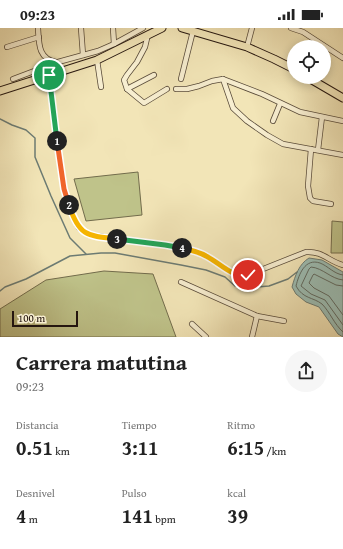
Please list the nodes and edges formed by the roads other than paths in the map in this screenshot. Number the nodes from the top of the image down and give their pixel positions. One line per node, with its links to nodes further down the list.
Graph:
1 (38, 28): 11 (street)
2 (81, 28): 15 (street)
3 (113, 28): 12 (street)
4 (143, 28): 12 (street)
5 (162, 28): 9 (main road)
6 (182, 28): 10 (main road)
7 (252, 28): 14 (street)
8 (291, 28): 16 (street)
9 (151, 31): 17 (main road); 27 (street)
10 (193, 31): 14 (main road); 23 (street)
11 (39, 37): 13 (street); 18 (street)
12 (114, 44): 15 (street)
13 (7, 47)
14 (247, 47): 19 (main road)
15 (83, 55): 18 (street)
16 (343, 58)
17 (97, 60): 20 (main road); 26 (street)
18 (58, 62): 22 (street)
19 (287, 66)
20 (49, 75): 30 (main road); 40 (street)
21 (154, 75): 27 (street)
22 (13, 79)
23 (181, 79)
24 (223, 79): 29 (street); 32 (street); 36 (street)
25 (319, 84): 31 (main road)
26 (101, 87)
27 (127, 89): 28 (street)
28 (167, 89)
29 (176, 89)
30 (2, 91)
31 (343, 98)
32 (280, 104): 33 (street); 34 (street)
33 (322, 117): 35 (street); 37 (street)
34 (273, 121)
35 (343, 121)
36 (311, 149): 37 (street); 39 (street)
37 (318, 150): 38 (street)
38 (343, 155)
39 (331, 204)
40 (343, 265)
41 (181, 282): 42 (street)
42 (256, 316): 43 (street); 46 (street)
43 (284, 321)
44 (192, 324): 45 (street)
45 (206, 337)
46 (252, 337)

